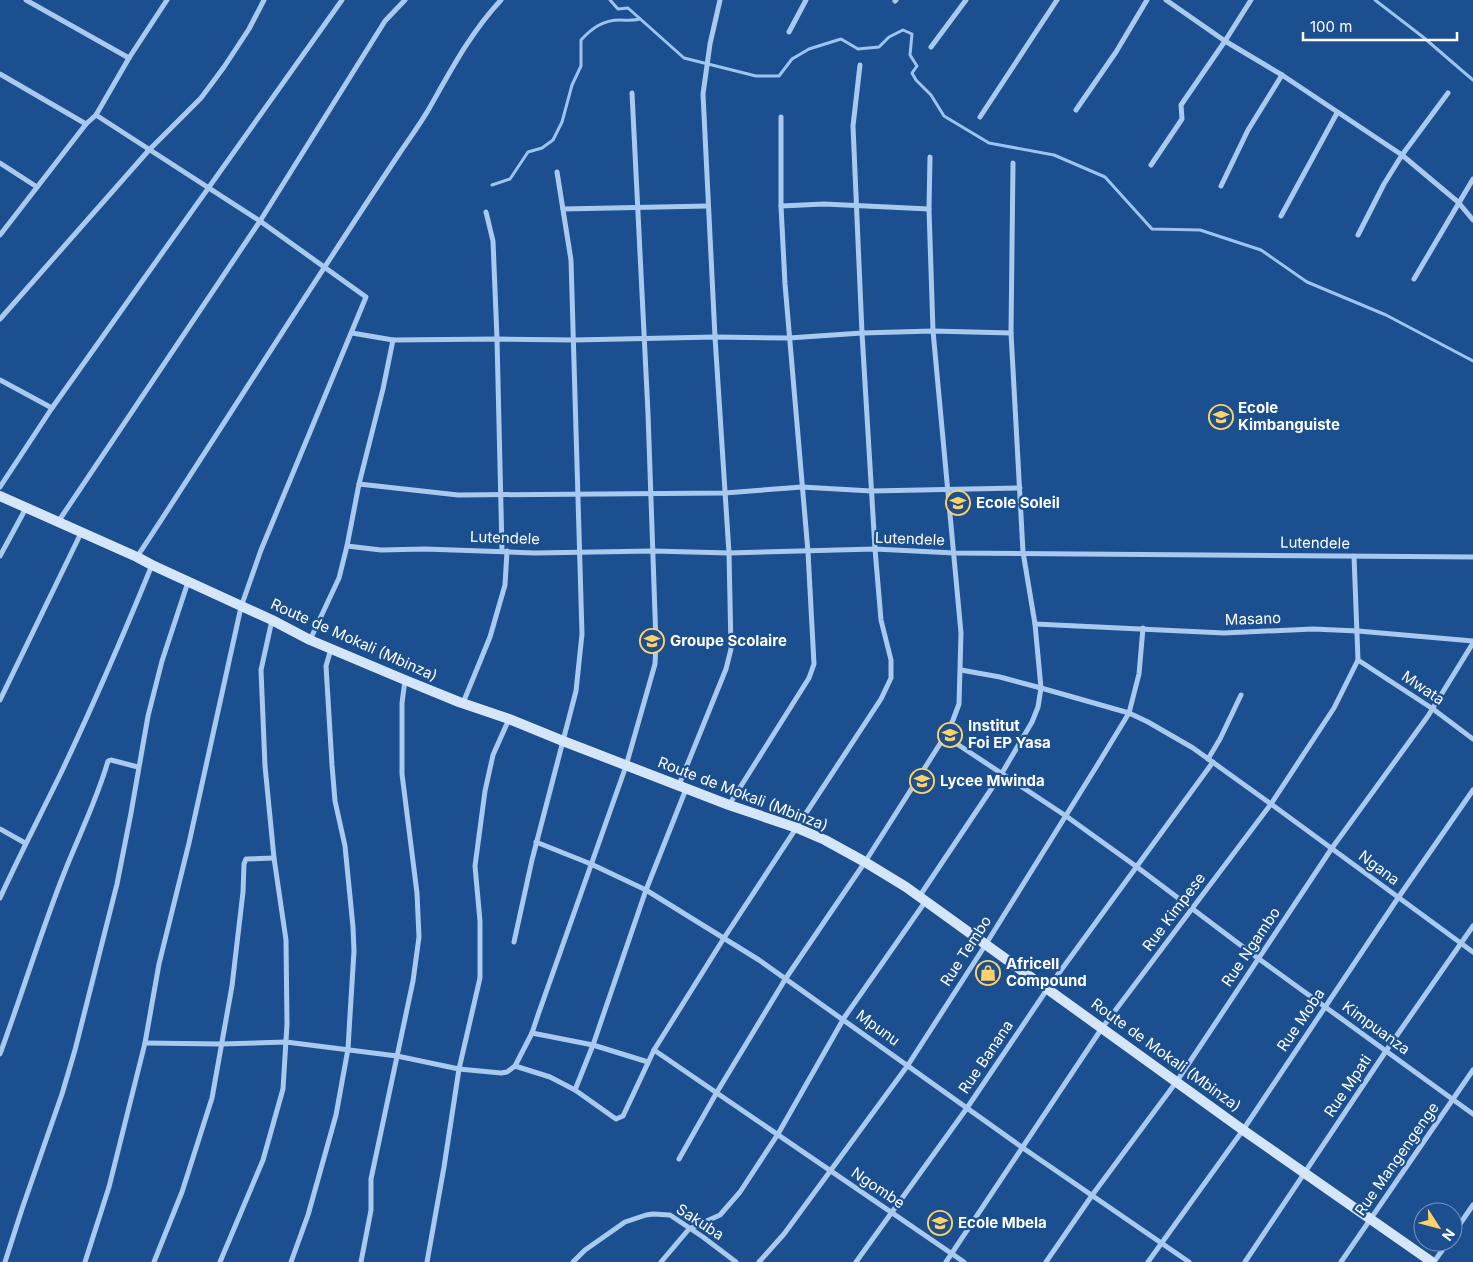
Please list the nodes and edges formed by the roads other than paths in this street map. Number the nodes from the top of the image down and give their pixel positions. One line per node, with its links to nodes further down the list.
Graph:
1 (26, 0): 17 (street)
2 (166, 0): 17 (street)
3 (264, 0): 29 (street)
4 (342, 0): 39 (street)
5 (405, 0): 50 (street)
6 (500, 0): 53 (street)
7 (720, 0): 41 (street)
8 (806, 0): 14 (street)
9 (966, 0): 16 (street)
10 (1057, 0): 27 (street)
11 (1147, 0): 23 (street)
12 (1166, 0): 15 (street)
13 (1251, 0): 15 (street)
14 (789, 32)
15 (1226, 41): 20 (street); 34 (street)
16 (931, 47)
17 (129, 58): 25 (street)
18 (860, 65): 43 (street)
19 (0, 74): 28 (street)
20 (1282, 75): 24 (street); 37 (street)
21 (632, 93): 45 (street)
22 (1448, 93): 30 (street)
23 (1076, 110)
24 (1337, 113): 30 (street); 48 (street)
25 (96, 115): 28 (street); 29 (street)
26 (780, 117): 42 (street)
27 (980, 117)
28 (86, 124): 38 (street)
29 (149, 150): 39 (street); 55 (street)
30 (1402, 155): 40 (street); 52 (street)
31 (930, 157): 46 (street)
32 (0, 163): 38 (street)
33 (1013, 163): 59 (street)
34 (1151, 165)
35 (557, 172): 44 (street)
36 (1473, 179): 40 (street)
37 (1221, 186)
38 (37, 187): 51 (street)
39 (207, 187): 50 (street); 67 (street)
40 (1458, 202): 49 (street); 54 (street)
41 (708, 206): 45 (street); 60 (street)
42 (780, 206): 43 (street); 61 (street)
43 (857, 206): 46 (street); 58 (street)
44 (563, 209): 45 (street); 64 (street)
45 (637, 209): 65 (street)
46 (929, 209): 56 (street)
47 (486, 212): 62 (street)
48 (1281, 216)
49 (1473, 220)
50 (260, 221): 53 (street); 80 (street)
51 (0, 235)
52 (1358, 235)
53 (324, 266): 57 (street); 93 (street)
54 (1414, 279)
55 (0, 319)
56 (933, 332): 58 (street); 59 (street); 72 (street)
57 (352, 333): 63 (street); 97 (street)
58 (862, 333): 61 (street); 73 (street)
59 (1012, 333): 71 (street)
60 (715, 337): 61 (street); 65 (street); 74 (street)
61 (789, 338): 70 (street)
62 (498, 339): 63 (street); 64 (street); 76 (street)
63 (393, 340): 68 (street)
64 (574, 340): 65 (street); 77 (street)
65 (643, 340): 75 (street)
66 (0, 380): 67 (street)
67 (52, 408): 69 (street)
68 (359, 484): 76 (street); 82 (street)
69 (0, 487)
70 (802, 487): 73 (street); 74 (street); 87 (street)
71 (1020, 488): 72 (street); 88 (street)
72 (948, 490): 73 (street); 90 (street)
73 (871, 491): 83 (street)
74 (724, 492): 75 (street); 89 (street)
75 (651, 493): 77 (street); 86 (street)
76 (502, 494): 77 (street); 84 (street)
77 (577, 494): 85 (street)
78 (0, 496): 79 (street, Route de Mokali (Mbinza))
79 (26, 508): 80 (street, Route de Mokali (Mbinza)); 91 (street)
80 (58, 522): 81 (street, Route de Mokali (Mbinza))
81 (81, 533): 93 (street, Route de Mokali (Mbinza)); 110 (street)
82 (347, 546): 84 (street, Lutendele); 102 (street)
83 (875, 549): 87 (street, Lutendele); 90 (street, Lutendele); 127 (street)
84 (505, 550): 85 (street, Lutendele); 111 (street)
85 (579, 551): 86 (street, Lutendele); 117 (street)
86 (653, 551): 89 (street, Lutendele); 119 (street)
87 (808, 552): 89 (street, Lutendele); 125 (street)
88 (1023, 552): 90 (street, Lutendele); 92 (street, Lutendele); 99 (street)
89 (729, 553): 122 (street)
90 (954, 553): 106 (street)
91 (0, 556)
92 (1354, 556): 94 (street, Lutendele); 101 (street, Rue Kimpese)
93 (137, 557): 95 (street, Route de Mokali (Mbinza))
94 (1473, 557)
95 (152, 566): 96 (street, Route de Mokali (Mbinza)); 130 (street)
96 (188, 582): 97 (street, Route de Mokali (Mbinza)); 120 (street)
97 (241, 607): 98 (street, Route de Mokali (Mbinza)); 155 (street)
98 (272, 620): 102 (street, Route de Mokali (Mbinza)); 132 (street)
99 (1034, 624): 100 (street, Masano); 108 (street)
100 (1143, 628): 101 (street, Masano); 113 (street, Rue Tembo)
101 (1358, 631): 103 (street, Masano); 105 (street, Rue Kimpese)
102 (310, 640): 104 (street, Route de Mokali (Mbinza))
103 (1473, 642): 112 (street, Rue Ngambo)
104 (331, 649): 107 (street, Route de Mokali (Mbinza)); 158 (street)
105 (1358, 660): 112 (street, Mwata); 124 (street, Rue Kimpese)
106 (961, 670): 108 (street, Ngana); 115 (street)
107 (405, 680): 111 (street, Route de Mokali (Mbinza)); 162 (street)
108 (1041, 688): 113 (street, Ngana); 121 (street)
109 (1241, 695): 118 (street, Rue Banana)
110 (0, 700)
111 (463, 703): 114 (street, Route de Mokali (Mbinza))
112 (1433, 709): 116 (street, Mwata); 131 (street, Rue Ngambo)
113 (1129, 713): 118 (street, Ngana); 126 (street, Rue Tembo)
114 (509, 719): 117 (street, Route de Mokali (Mbinza)); 166 (street)
115 (945, 736): 121 (street, Kimpuanza); 133 (street)
116 (1473, 739)
117 (563, 742): 119 (street, Route de Mokali (Mbinza)); 129 (street)
118 (1210, 760): 124 (street, Ngana); 135 (street, Rue Banana)
119 (626, 766): 122 (street, Route de Mokali (Mbinza)); 134 (street)
120 (138, 767): 161 (street); 188 (street)
121 (1002, 773): 126 (street, Kimpuanza); 139 (street)
122 (682, 787): 125 (street, Route de Mokali (Mbinza)); 136 (street)
123 (1473, 790): 138 (street, Rue Moba)
124 (1272, 804): 131 (street, Ngana); 140 (street, Rue Kimpese)
125 (729, 805): 127 (street, Route de Mokali (Mbinza))
126 (1066, 816): 135 (street, Kimpuanza); 145 (street, Rue Tembo)
127 (797, 828): 133 (street, Route de Mokali (Mbinza)); 142 (street)
128 (0, 829): 130 (street)
129 (536, 842): 134 (street, Mpunu); 143 (street)
130 (25, 843): 137 (street)
131 (1332, 848): 138 (street, Ngana); 147 (street, Rue Ngambo)
132 (274, 858): 154 (street); 156 (street)
133 (865, 862): 139 (street, Route de Mokali (Mbinza)); 148 (street)
134 (591, 864): 136 (street, Mpunu); 153 (street)
135 (1137, 867): 140 (street, Kimpuanza); 149 (street, Rue Banana)
136 (646, 890): 142 (street, Mpunu); 157 (street)
137 (0, 898)
138 (1398, 898): 144 (street, Ngana); 150 (street, Rue Moba)
139 (922, 899): 145 (street, Route de Mokali (Mbinza)); 151 (street)
140 (1193, 909): 147 (street, Kimpuanza); 152 (street, Rue Kimpese)
141 (1473, 926): 144 (street, Rue Mpati)
142 (724, 938): 148 (street, Mpunu); 159 (street)
143 (514, 942)
144 (1461, 943): 146 (street, Ngana); 160 (street, Rue Mpati)
145 (986, 944): 149 (street, Route de Mokali (Mbinza)); 164 (street, Rue Tembo)
146 (1473, 952)
147 (1259, 959): 150 (street, Kimpuanza); 168 (street, Rue Ngambo)
148 (786, 978): 151 (street, Mpunu); 170 (street)
149 (1048, 988): 152 (street, Route de Mokali (Mbinza)); 172 (street, Rue Banana)
150 (1325, 1007): 160 (street, Kimpuanza); 174 (street, Rue Moba)
151 (844, 1018): 164 (street, Mpunu); 175 (street)
152 (1102, 1028): 168 (street, Route de Mokali (Mbinza)); 176 (street, Rue Kimpese)
153 (532, 1033): 157 (street); 165 (street)
154 (286, 1042): 156 (street); 158 (street); 191 (street)
155 (145, 1043): 156 (street); 189 (street)
156 (221, 1044): 190 (street)
157 (593, 1045): 163 (street); 169 (street)
158 (348, 1049): 162 (street); 192 (street)
159 (654, 1050): 163 (street); 170 (street, Ngombe)
160 (1386, 1051): 171 (street, Kimpuanza); 179 (street, Rue Mpati)
161 (0, 1054)
162 (397, 1056): 166 (street); 193 (street)
163 (648, 1062): 169 (street)
164 (908, 1065): 172 (street, Mpunu); 178 (street, Rue Tembo)
165 (515, 1066): 166 (street); 169 (street)
166 (459, 1069): 194 (street)
167 (1473, 1070): 171 (street, Rue Mangengenge)
168 (1176, 1081): 174 (street, Route de Mokali (Mbinza)); 180 (street, Rue Ngambo)
169 (576, 1090)
170 (717, 1092): 175 (street, Ngombe); 177 (street)
171 (1453, 1099): 173 (street, Kimpuanza); 183 (street, Rue Mangengenge)
172 (967, 1108): 176 (street, Mpunu); 182 (street, Rue Banana)
173 (1473, 1114)
174 (1243, 1130): 179 (street, Route de Mokali (Mbinza)); 186 (street, Rue Moba)
175 (778, 1134): 178 (street, Ngombe); 185 (street)
176 (1023, 1148): 180 (street, Mpunu); 187 (street, Rue Kimpese)
177 (679, 1159)
178 (831, 1171): 182 (street, Ngombe); 198 (street, Rue Tembo)
179 (1305, 1174): 183 (street, Route de Mokali (Mbinza)); 205 (street, Rue Mpati)
180 (1093, 1194): 186 (street, Mpunu); 202 (street, Rue Ngambo)
181 (1473, 1205): 184 (street)
182 (892, 1211): 187 (street, Ngombe); 199 (street, Rue Banana)
183 (1371, 1219): 206 (street, Rue Mangengenge); 207 (street, Route de Mokali (Mbinza))
184 (1463, 1220)
185 (689, 1229): 195 (street, Sakuba); 196 (street); 197 (street, Sakuba)
186 (1161, 1242): 203 (street, Rue Moba); 204 (street, Mpunu)
187 (952, 1254): 200 (street, Rue Kimpese); 201 (street, Ngombe)
188 (5, 1262)
189 (85, 1262)
190 (154, 1262)
191 (220, 1262)
192 (291, 1262)
193 (361, 1262)
194 (427, 1262)
195 (573, 1262)
196 (661, 1262)
197 (736, 1262)
198 (759, 1262)
199 (856, 1262)
200 (946, 1262)
201 (964, 1262)
202 (1046, 1262)
203 (1148, 1262)
204 (1189, 1262)
205 (1245, 1262)
206 (1341, 1262)
207 (1433, 1262)

